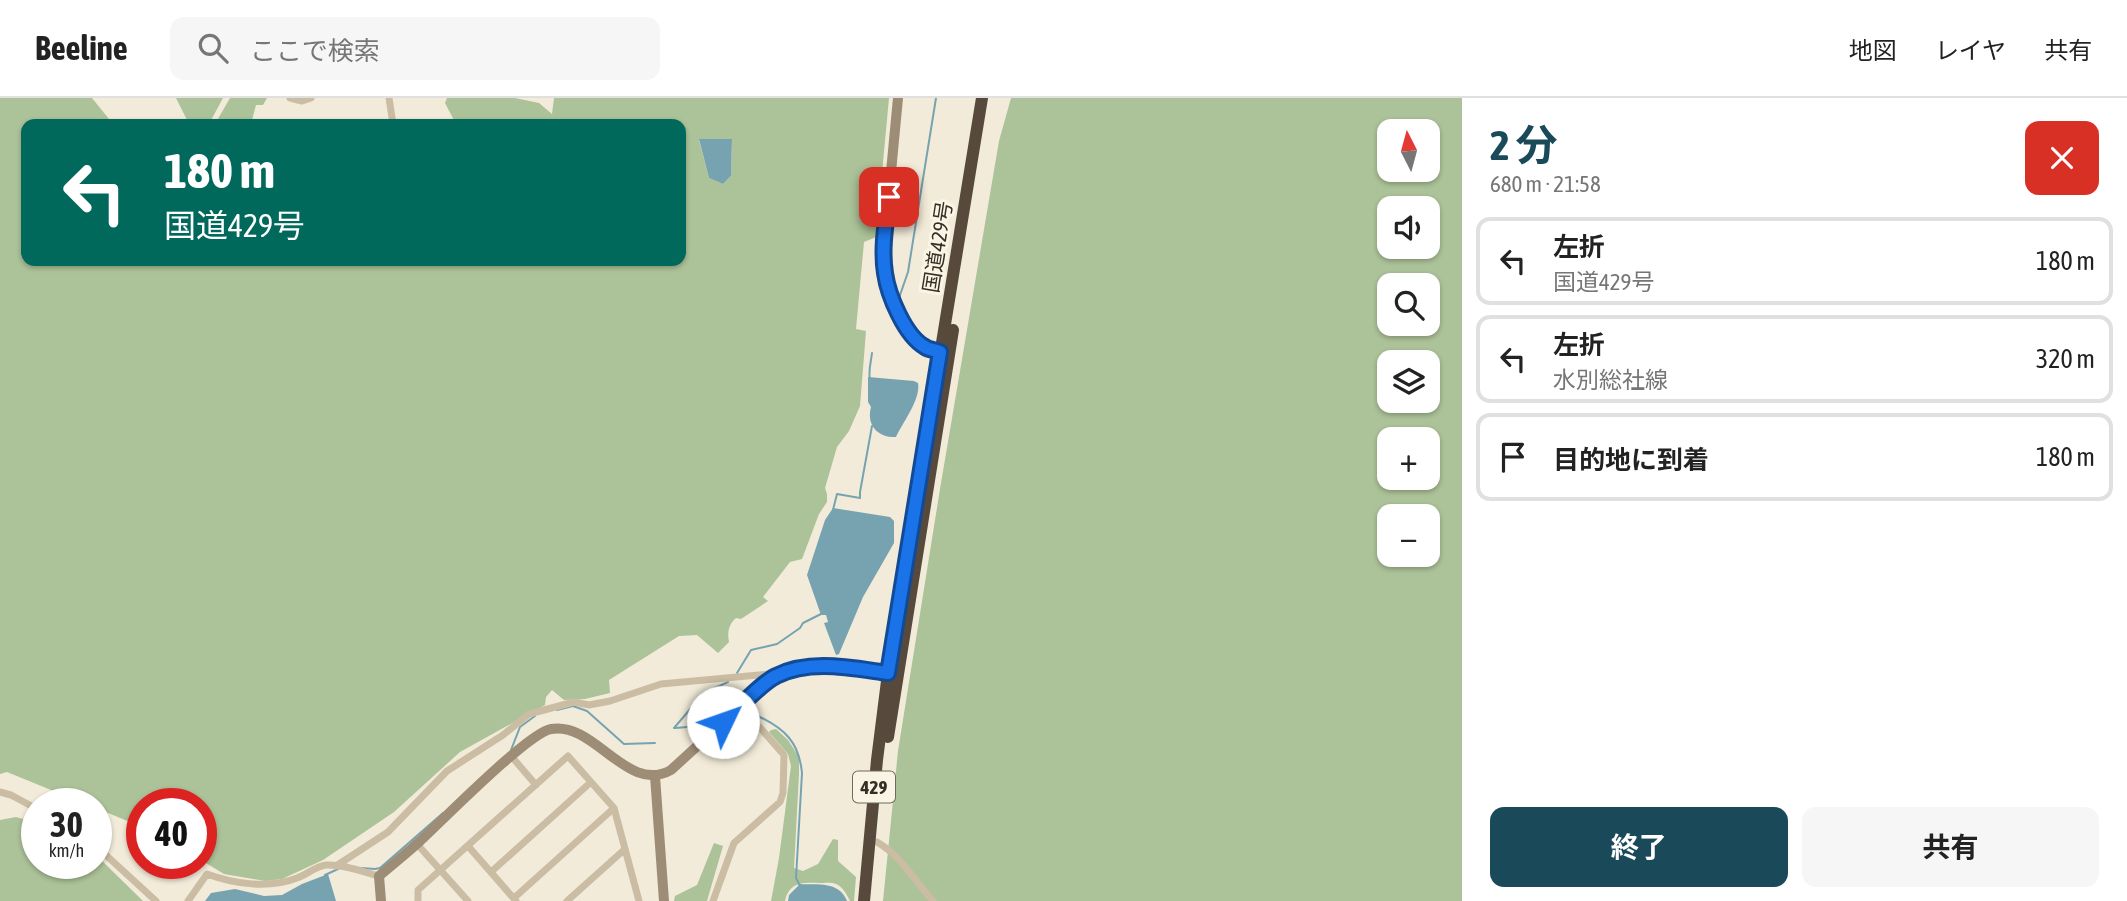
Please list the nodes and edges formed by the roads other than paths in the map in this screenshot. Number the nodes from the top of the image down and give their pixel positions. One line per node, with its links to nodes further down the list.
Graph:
1 (290, 98): 2 (street)
2 (311, 98)
3 (388, 98): 7 (street)
4 (898, 98): 8 (street)
5 (982, 98): 8 (highway, 国道429号 / 429)
6 (990, 98): 8 (highway, 国道429号 / 429)
7 (392, 119)
8 (945, 353): 9 (highway, 国道429号 / 429)
9 (892, 674): 10 (street); 19 (highway, 国道429号 / 429); 38 (highway, 国道429号 / 429)
10 (774, 676): 11 (street); 24 (street)
11 (741, 706): 13 (street); 37 (street)
12 (512, 757): 13 (street); 15 (street); 20 (street)
13 (654, 776): 36 (street)
14 (591, 782): 15 (street); 18 (street); 26 (street)
15 (536, 785): 21 (street)
16 (0, 792): 17 (street)
17 (21, 800)
18 (614, 808): 22 (street); 29 (street)
19 (877, 842): 39 (highway, 国道429号 / 429); 40 (street)
20 (417, 844): 25 (street); 27 (street)
21 (468, 846): 25 (street); 26 (street)
22 (625, 849): 34 (street); 35 (street)
23 (112, 861): 30 (street)
24 (336, 866): 27 (street); 31 (street)
25 (439, 870): 28 (street); 33 (street)
26 (491, 872): 29 (street)
27 (379, 876): 32 (street)
28 (462, 899)
29 (515, 900)
30 (156, 901)
31 (188, 901)
32 (381, 901)
33 (418, 901)
34 (567, 901)
35 (639, 901)
36 (664, 901)
37 (713, 901)
38 (864, 901)
39 (872, 901)
40 (933, 901)

